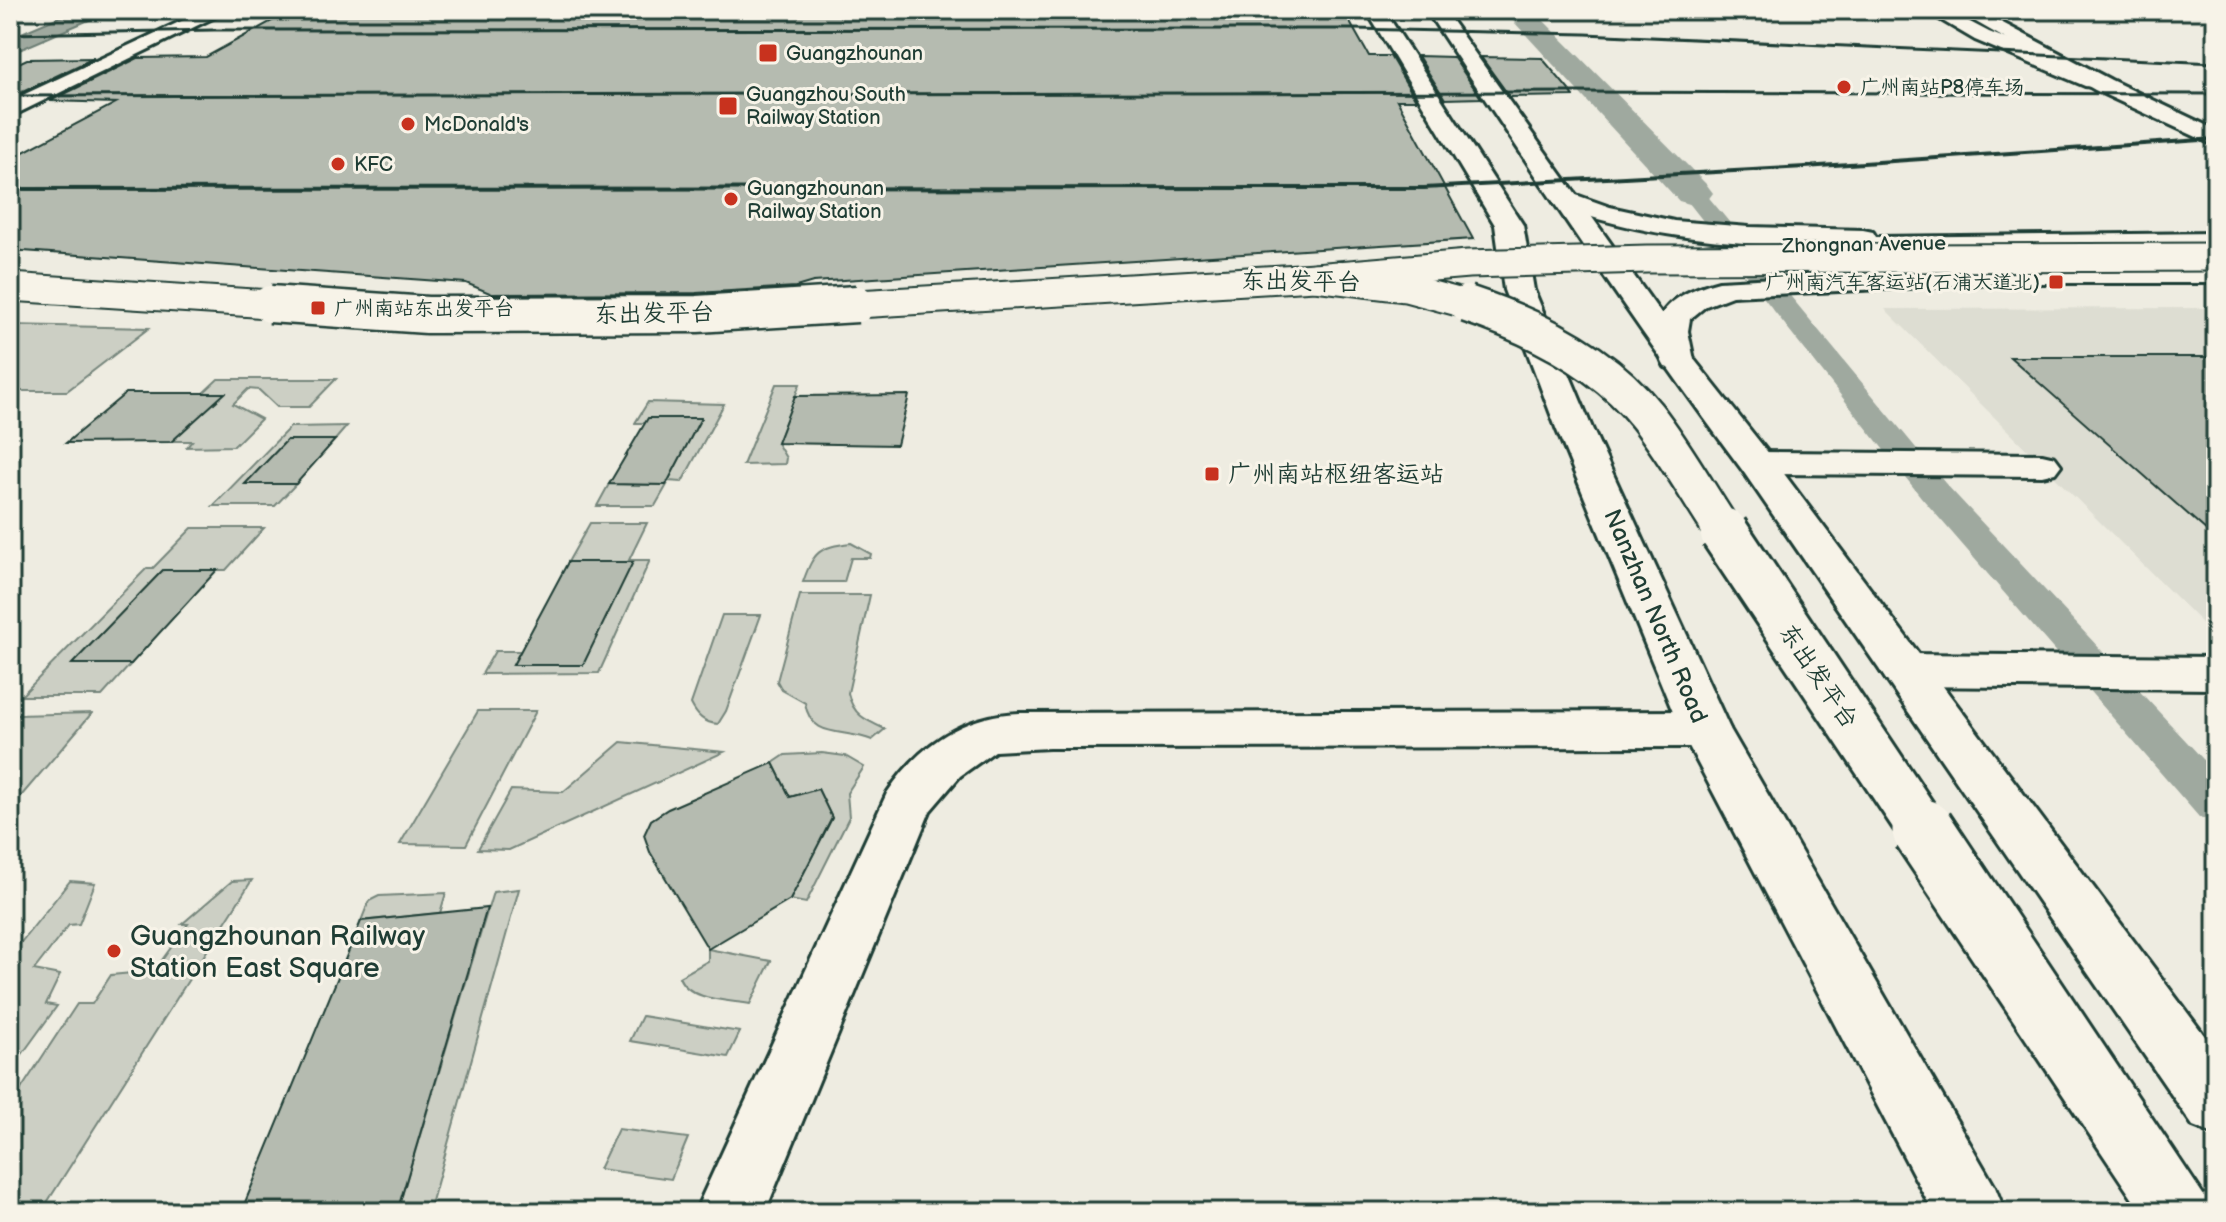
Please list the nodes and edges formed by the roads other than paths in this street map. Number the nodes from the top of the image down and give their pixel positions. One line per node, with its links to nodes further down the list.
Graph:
1 (176, 10): 7 (main road)
2 (220, 10): 9 (main road)
3 (1375, 10): 16 (main road, Nanzhan North Road)
4 (1435, 10): 11 (main road)
5 (1933, 10): 8 (main road)
6 (1964, 10): 8 (main road)
7 (65, 61)
8 (2103, 85): 10 (main road)
9 (10, 110)
10 (2216, 139)
11 (1565, 199): 12 (main road); 17 (main road)
12 (1790, 241): 13 (main road); 15 (main road, Zhongnan Avenue); 17 (main road, Zhongnan Avenue)
13 (2009, 241): 14 (main road, Zhongnan Avenue); 15 (main road, Zhongnan Avenue)
14 (2214, 245): 21 (main road, bridge)
15 (1844, 246): 18 (main road)
16 (1513, 257): 17 (main road); 30 (main road, Nanzhan North Road)
17 (1605, 258): 23 (main road); 25 (main road)
18 (1871, 273): 19 (main road); 22 (main road)
19 (2012, 274): 20 (main road); 22 (main road)
20 (2216, 274)
21 (1315, 277): 24 (main road, 东出发平台, bridge); 34 (main road, 东出发平台, bridge)
22 (1813, 277): 23 (main road)
23 (1714, 282): 25 (main road)
24 (10, 287)
25 (1677, 360): 26 (main road)
26 (1757, 463): 27 (main road); 28 (main road)
27 (2042, 465)
28 (1903, 670): 29 (main road); 31 (main road)
29 (2199, 672)
30 (1705, 729): 32 (main road); 33 (main road, Nanzhan North Road)
31 (2216, 1104)
32 (730, 1212)
33 (1970, 1212)
34 (2178, 1212)

